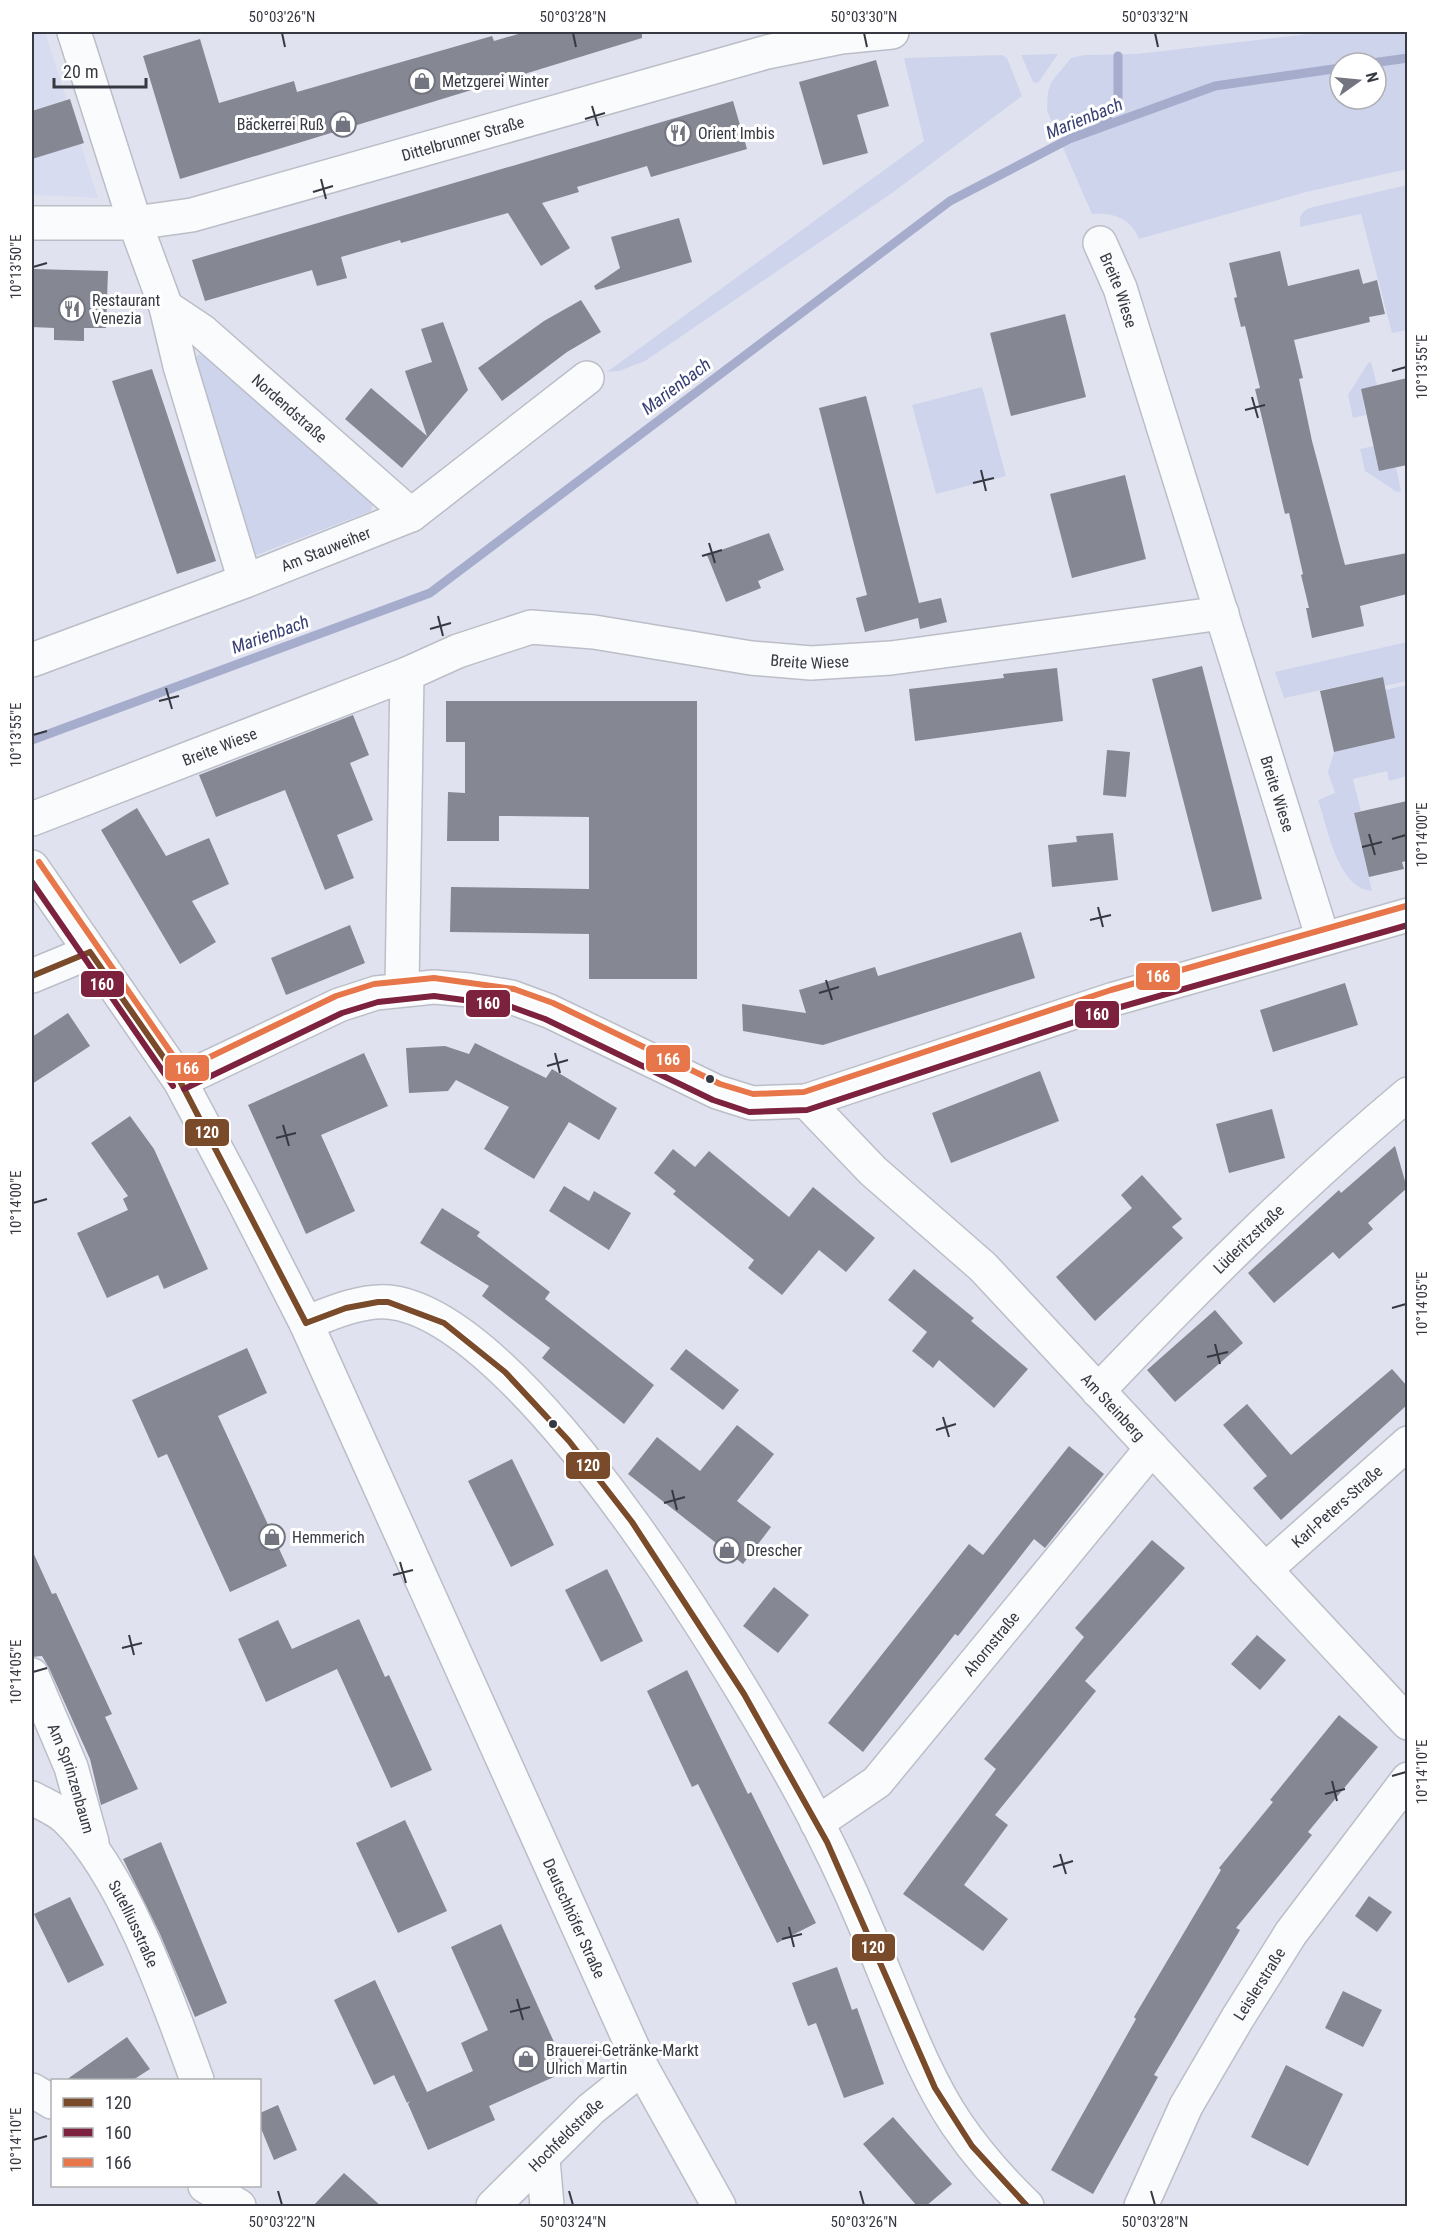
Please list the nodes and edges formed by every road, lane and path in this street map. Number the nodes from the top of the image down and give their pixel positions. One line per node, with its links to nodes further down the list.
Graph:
1 (74, 32): 4 (street)
2 (892, 32): 3 (street, Dittelbrunner Straße)
3 (767, 42): 4 (street, Dittelbrunner Straße)
4 (135, 223): 5 (street, Dittelbrunner Straße); 7 (street)
5 (32, 224)
6 (1100, 243): 11 (street, Breite Wiese)
7 (166, 307): 9 (street, Nordendstraße); 10 (street)
8 (587, 378): 9 (street, Am Stauweiher)
9 (411, 515): 10 (street, Am Stauweiher)
10 (245, 581): 12 (street, Am Stauweiher)
11 (1222, 613): 13 (street, Breite Wiese); 17 (street, Breite Wiese)
12 (32, 660)
13 (407, 674): 14 (street, Breite Wiese); 20 (street)
14 (32, 819)
15 (32, 867): 18 (street, Deutschhöfer Straße)
16 (1407, 915): 17 (street)
17 (1323, 939): 23 (street)
18 (90, 952): 19 (street); 21 (street, Deutschhöfer Straße)
19 (32, 976)
20 (402, 989): 21 (street); 23 (street)
21 (180, 1081): 24 (street, Deutschhöfer Straße)
22 (1407, 1094): 25 (street, Lüderitzstraße)
23 (806, 1101): 25 (street, Am Steinberg)
24 (306, 1323): 33 (street); 35 (street, Deutschhöfer Straße)
25 (1098, 1391): 27 (street, Am Steinberg)
26 (1407, 1443): 28 (street, Karl-Peters-Straße)
27 (1152, 1448): 28 (street, Am Steinberg); 33 (street, Ahornstraße)
28 (1265, 1570): 30 (street, Am Steinberg)
29 (32, 1675): 34 (street, Am Sprinzenbaum)
30 (1407, 1723)
31 (1407, 1779): 44 (street, Leislerstraße)
32 (32, 1798): 34 (street, Sutelliusstraße)
33 (817, 1823): 43 (street)
34 (95, 1849): 36 (street, Sutelliusstraße)
35 (642, 2068): 39 (street, Hochfeldstraße); 42 (street, Deutschhöfer Straße)
36 (197, 2079)
37 (32, 2090): 38 (street)
38 (51, 2101)
39 (543, 2159): 40 (street, Hochfeldstraße); 41 (street)
40 (493, 2206)
41 (547, 2206)
42 (718, 2206)
43 (1027, 2206)
44 (1141, 2206)

